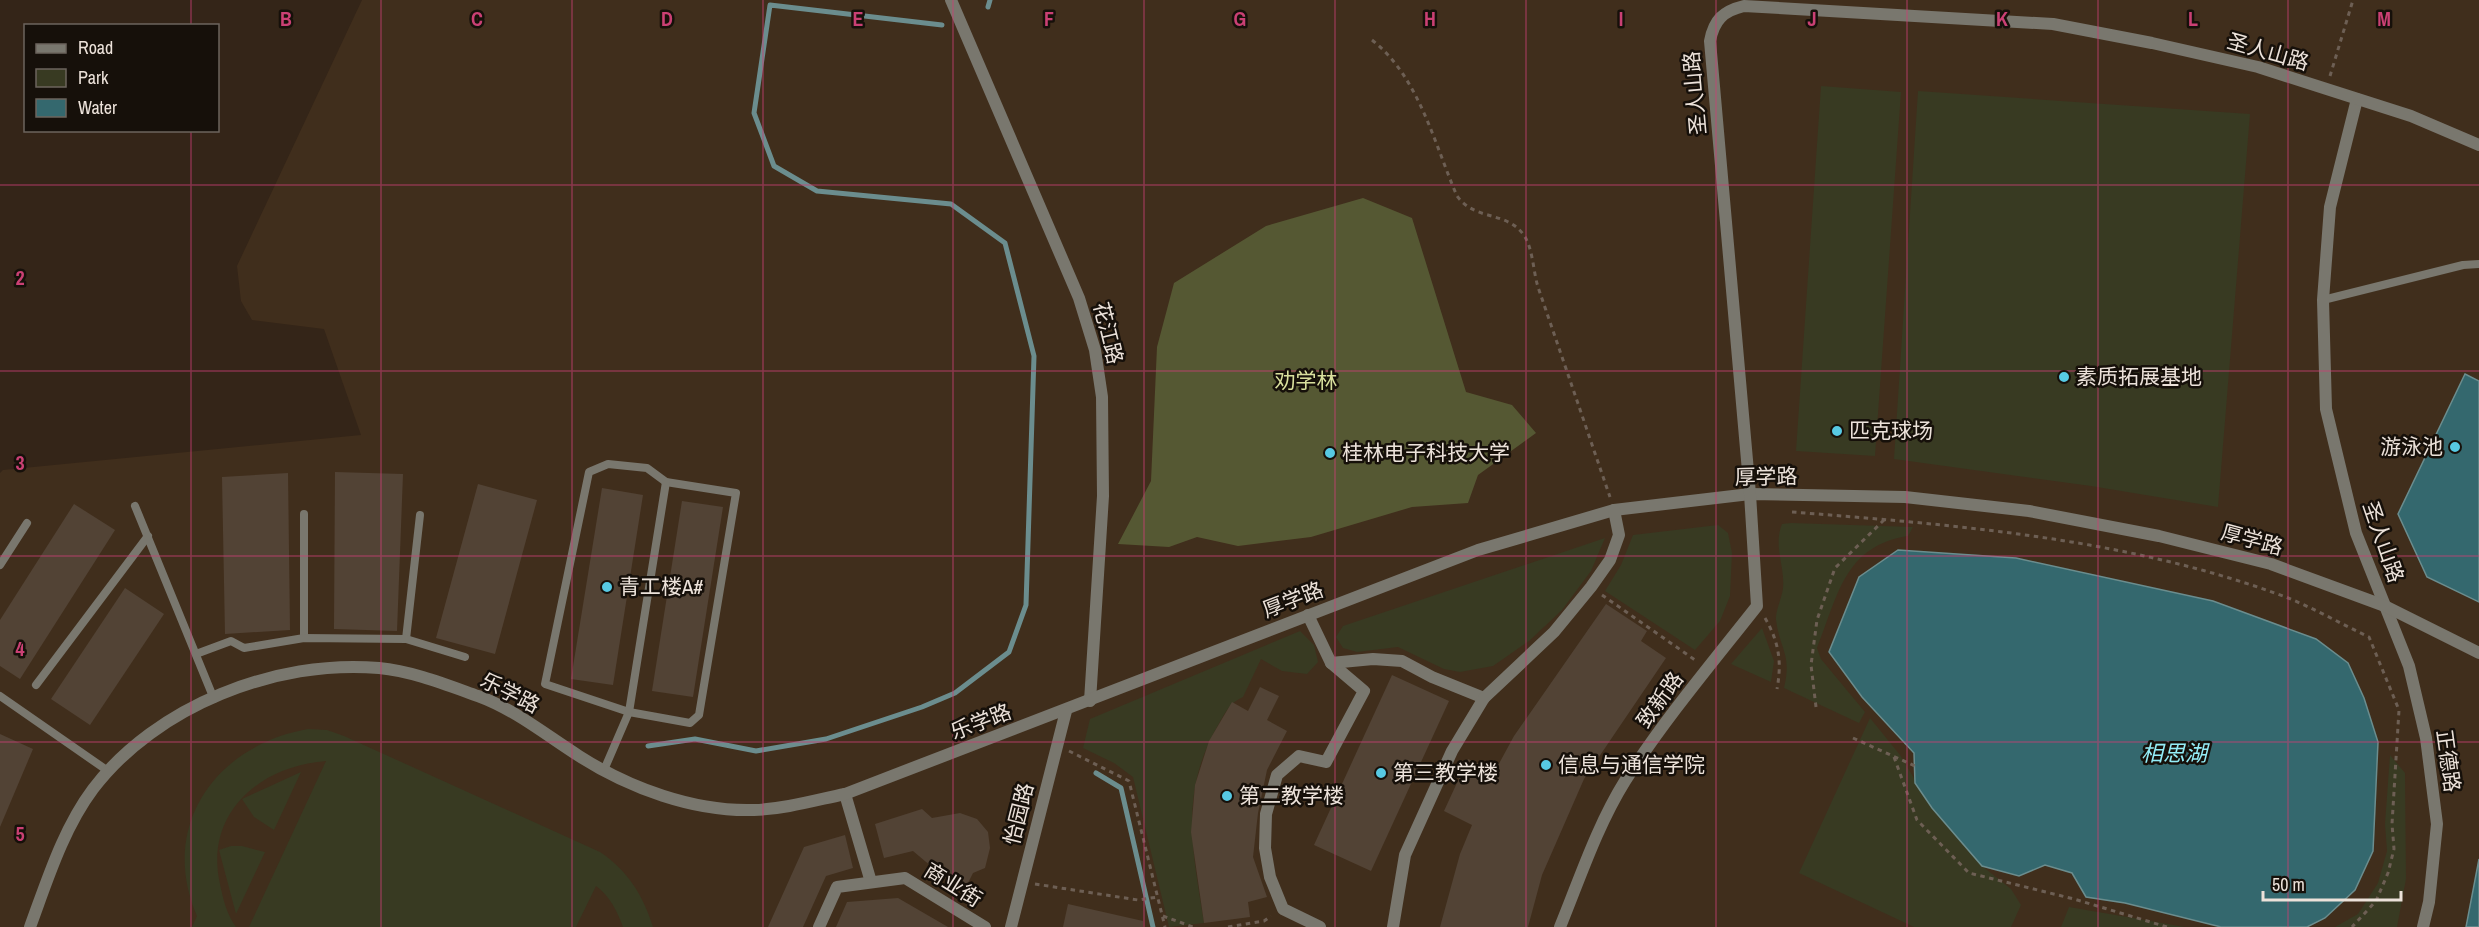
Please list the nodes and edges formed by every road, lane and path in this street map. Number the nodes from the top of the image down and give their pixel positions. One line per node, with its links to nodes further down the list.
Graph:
1 (951, 0): 36 (street, 花江路)
2 (2352, 0): 4 (path)
3 (1372, 40): 12 (path)
4 (2327, 89): 5 (street, 圣人山路); 10 (street, 圣人山路)
5 (2357, 99): 6 (street, 圣人山路); 8 (street, 圣人山路)
6 (2479, 145)
7 (2479, 264): 8 (lane)
8 (2323, 300): 22 (street, 圣人山路)
9 (666, 482): 39 (lane); 39 (lane); 39 (lane)
10 (1750, 494): 12 (street, 厚学路); 21 (street); 22 (street, 厚学路)
11 (135, 506): 18 (lane)
12 (1614, 510): 20 (street); 23 (street, 厚学路)
13 (1791, 512): 16 (path)
14 (304, 514): 24 (lane)
15 (420, 515): 25 (lane)
16 (1884, 519): 37 (path); 63 (path)
17 (27, 523): 19 (lane)
18 (148, 536): 27 (lane); 31 (lane)
19 (0, 565)
20 (1591, 587): 30 (path); 34 (street)
21 (1757, 606): 30 (street, 致新路); 32 (path)
22 (2385, 606): 26 (street, 厚学路); 64 (street, 正德路)
23 (1308, 615): 29 (street); 36 (street, 厚学路)
24 (304, 638): 25 (lane); 27 (lane)
25 (406, 639): 28 (lane)
26 (2479, 653)
27 (196, 654): 35 (lane)
28 (465, 657)
29 (1331, 663): 34 (street); 50 (street)
30 (1707, 669): 61 (street, 致新路)
31 (36, 685)
32 (1777, 689)
33 (0, 696): 45 (lane)
34 (1484, 698): 60 (street)
35 (214, 699): 44 (street, 乐学路); 45 (street, 乐学路)
36 (1089, 701): 38 (street, 厚学路)
37 (1816, 707)
38 (1066, 711): 41 (street, 怡园路); 46 (street, 乐学路)
39 (629, 712): 44 (lane)
40 (1853, 738): 42 (path)
41 (1057, 746): 48 (street, 怡园路); 49 (path)
42 (1894, 757): 43 (path); 62 (path)
43 (1915, 766)
44 (604, 770): 46 (street, 乐学路)
45 (108, 771): 52 (street, 乐学路)
46 (845, 794): 47 (street)
47 (871, 882): 53 (street, 商业街); 54 (street, 商业街)
48 (1022, 883): 49 (path); 55 (street, 怡园路)
49 (1158, 897): 51 (path)
50 (1283, 909): 58 (path); 59 (street)
51 (1162, 916): 56 (path); 57 (path)
52 (30, 927)
53 (819, 927)
54 (985, 927)
55 (1011, 927)
56 (1165, 927)
57 (1193, 927)
58 (1228, 927)
59 (1320, 927)
60 (1393, 927)
61 (1560, 927)
62 (2167, 927)
63 (2352, 927)
64 (2423, 927)

